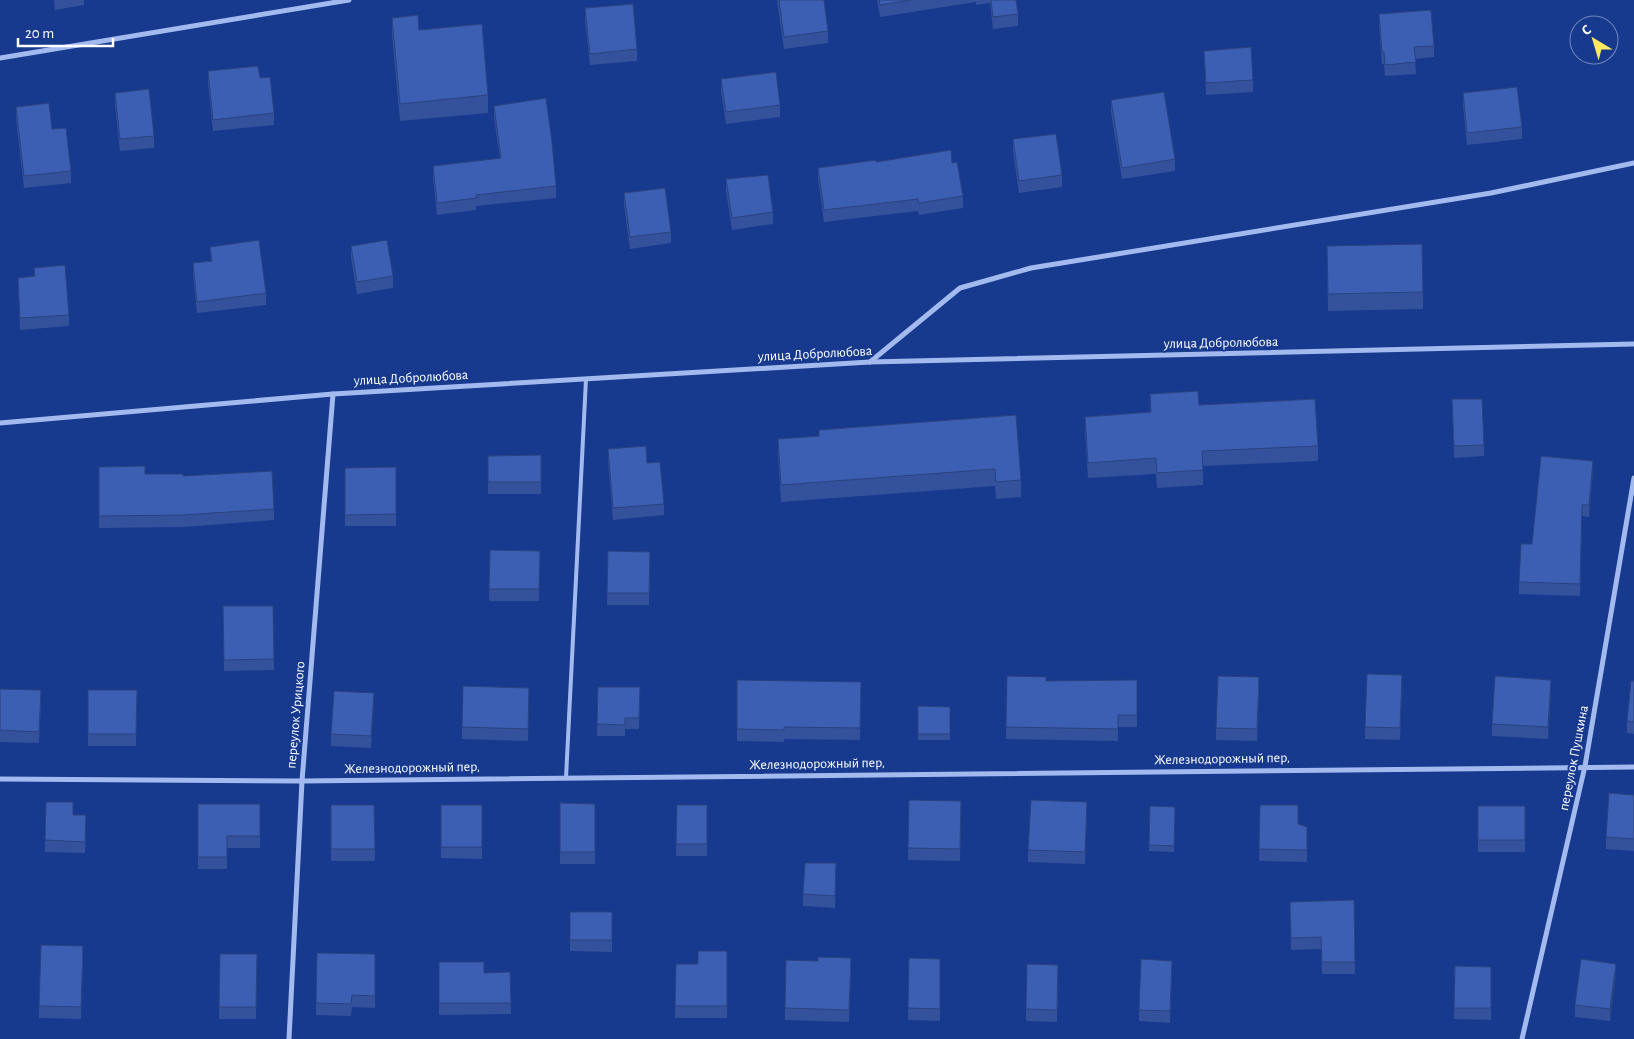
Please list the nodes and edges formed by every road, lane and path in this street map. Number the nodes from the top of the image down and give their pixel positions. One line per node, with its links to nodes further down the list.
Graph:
1 (349, 0): 2 (street)
2 (0, 58)
3 (1634, 163): 5 (street)
4 (1634, 344): 5 (street, улица Добролюбова)
5 (870, 362): 6 (street, улица Добролюбова)
6 (586, 379): 7 (street, улица Добролюбова); 12 (lane)
7 (333, 394): 8 (street, улица Добролюбова); 14 (street, переулок Урицкого)
8 (0, 423)
9 (1634, 478): 10 (street, переулок Пушкина)
10 (1585, 766): 11 (street, Железнодорожный пер,); 12 (street, Железнодорожный пер,); 16 (street, переулок Пушкина)
11 (1634, 767)
12 (566, 778): 14 (street, Железнодорожный пер,)
13 (0, 779): 14 (street, Железнодорожный пер,)
14 (302, 781): 15 (street, переулок Урицкого)
15 (290, 1039)
16 (1522, 1039)

